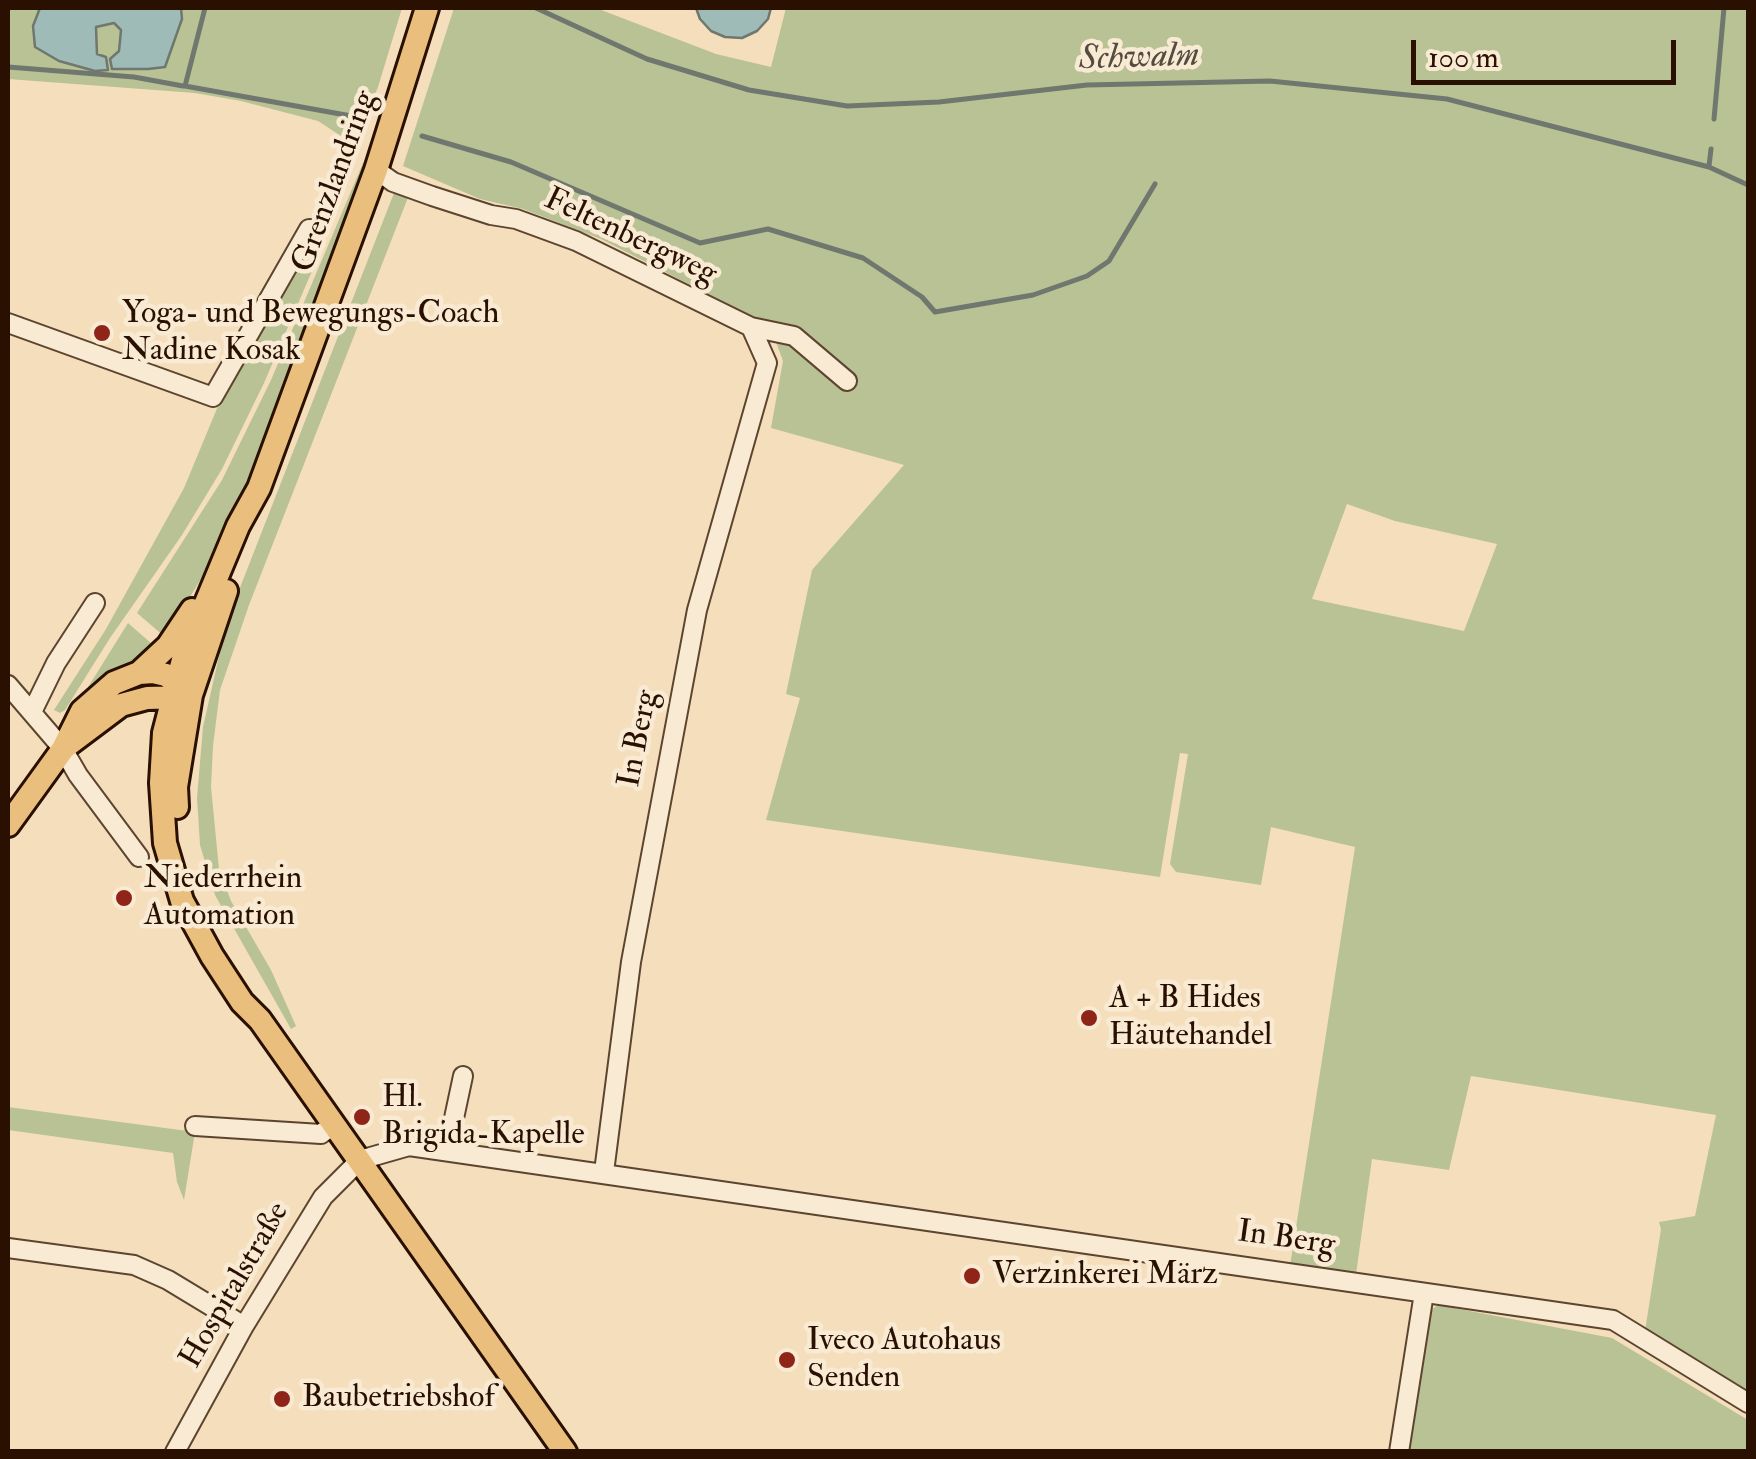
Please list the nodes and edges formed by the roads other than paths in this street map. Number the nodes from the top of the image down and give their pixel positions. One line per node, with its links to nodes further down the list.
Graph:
1 (427, 8): 2 (main road, Grenzlandring)
2 (376, 170): 5 (street, Feltenbergweg); 7 (main road, Grenzlandring)
3 (309, 230): 4 (street)
4 (8, 323)
5 (751, 327): 6 (street, Feltenbergweg); 22 (street, In Berg)
6 (847, 381)
7 (259, 488): 8 (main road, Grenzlandring); 12 (main road, Grenzlandring)
8 (222, 566): 10 (main road); 12 (main road, Grenzlandring)
9 (95, 603): 13 (street)
10 (139, 673): 12 (main road); 14 (main road)
11 (8, 685): 13 (street)
12 (179, 692): 14 (main road); 18 (main road)
13 (32, 712): 14 (street)
14 (63, 749): 15 (main road); 16 (street)
15 (8, 825)
16 (140, 857)
17 (463, 1076): 20 (street)
18 (334, 1124): 19 (street); 21 (main road)
19 (196, 1126)
20 (448, 1151): 21 (street, In Berg); 22 (street, In Berg)
21 (360, 1160): 25 (street, Hospitalstraße); 28 (main road)
22 (604, 1172): 24 (street, In Berg)
23 (8, 1248): 25 (street)
24 (1424, 1293): 26 (street, In Berg); 29 (street)
25 (244, 1326): 27 (street, Hospitalstraße)
26 (1748, 1403)
27 (175, 1452)
28 (565, 1452)
29 (1399, 1452)

